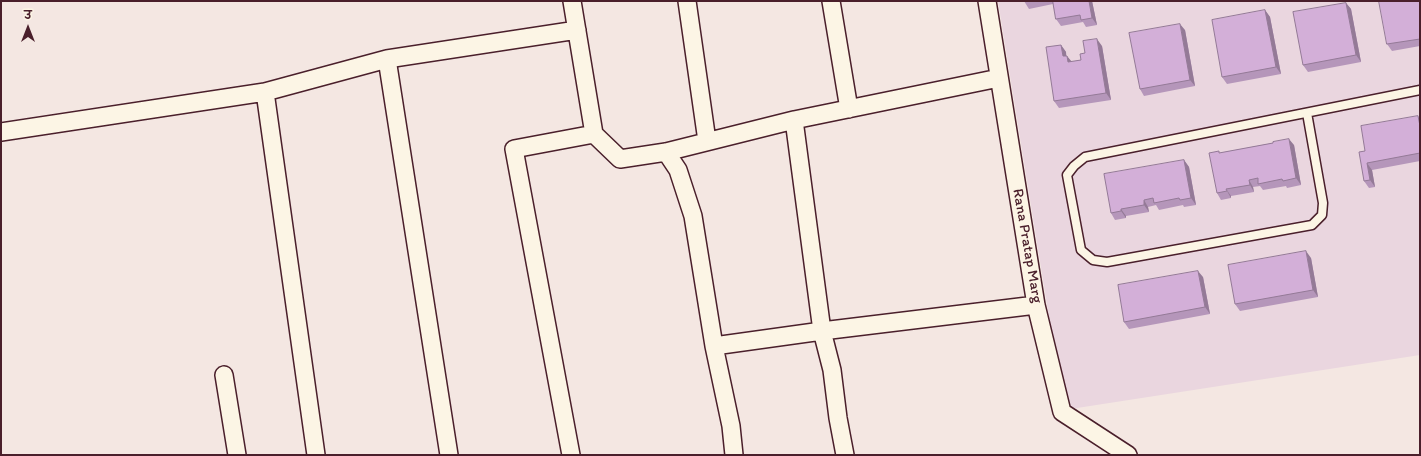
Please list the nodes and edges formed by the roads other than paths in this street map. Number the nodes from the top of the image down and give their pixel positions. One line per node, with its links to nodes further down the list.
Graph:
1 (572, 1): 5 (street)
2 (687, 1): 15 (street)
3 (831, 1): 10 (street)
4 (987, 1): 7 (street, Rana Pratap Marg)
5 (577, 30): 6 (street); 14 (street)
6 (387, 59): 9 (street); 23 (street)
7 (999, 78): 10 (street); 17 (street, Rana Pratap Marg)
8 (1420, 90): 11 (lane)
9 (265, 92): 13 (street); 22 (street)
10 (849, 109): 12 (street)
11 (1307, 113): 11 (lane)
12 (794, 120): 15 (street); 18 (street)
13 (1, 132)
14 (594, 134): 16 (street); 24 (street)
15 (707, 141): 16 (street)
16 (666, 152): 19 (street)
17 (1036, 305): 18 (street); 27 (street, Rana Pratap Marg)
18 (822, 331): 19 (street); 26 (street)
19 (714, 346): 25 (street)
20 (224, 375): 21 (street)
21 (237, 455)
22 (316, 455)
23 (448, 455)
24 (571, 455)
25 (734, 455)
26 (845, 455)
27 (1128, 455)

